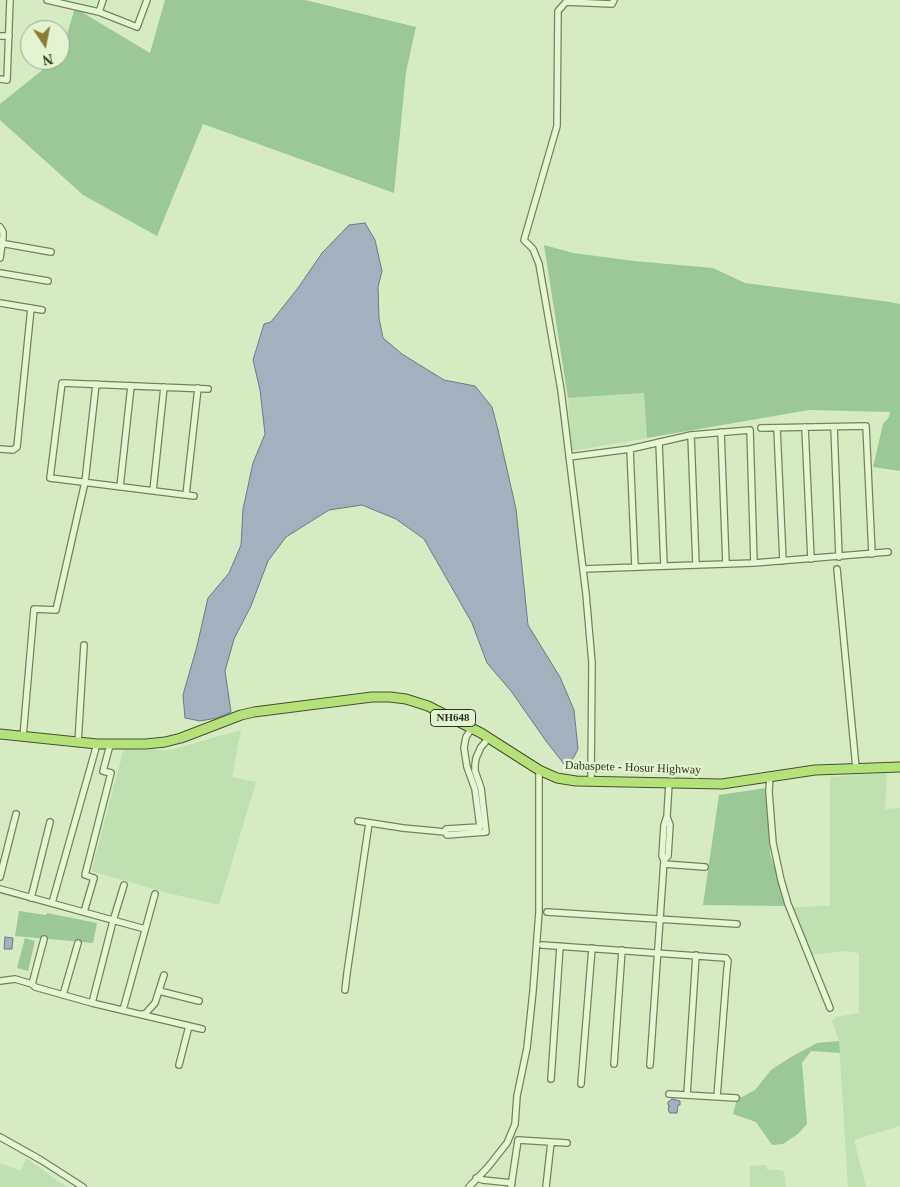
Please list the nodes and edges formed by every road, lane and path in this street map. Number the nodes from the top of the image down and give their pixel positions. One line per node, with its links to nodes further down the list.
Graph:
1 (10, 0): 8 (street)
2 (47, 0): 6 (street)
3 (103, 0): 6 (street)
4 (147, 0): 6 (street)
5 (614, 0): 33 (street)
6 (99, 12)
7 (0, 36): 8 (street)
8 (9, 36): 9 (street)
9 (0, 80)
10 (0, 227): 11 (street)
11 (1, 243): 12 (street); 13 (street)
12 (51, 252)
13 (0, 258)
14 (0, 273): 15 (street)
15 (48, 281)
16 (0, 303): 17 (street)
17 (30, 308): 18 (street); 31 (street)
18 (42, 310)
19 (96, 384): 20 (street); 34 (street); 34 (street)
20 (131, 386): 21 (street); 35 (street)
21 (164, 387): 22 (street); 36 (street)
22 (198, 388): 23 (street); 37 (street)
23 (208, 389)
24 (805, 427): 25 (street); 27 (street); 42 (street)
25 (834, 427): 40 (street); 41 (street)
26 (761, 428): 27 (street)
27 (777, 428): 43 (street)
28 (721, 432): 29 (street); 44 (street); 45 (street)
29 (691, 435): 30 (street); 46 (street)
30 (659, 442): 32 (street); 47 (street)
31 (0, 449)
32 (630, 449): 33 (street); 48 (street)
33 (569, 457): 50 (street)
34 (85, 482): 35 (street); 54 (street)
35 (120, 487): 36 (street)
36 (153, 491): 37 (street)
37 (186, 495): 38 (street)
38 (194, 496)
39 (888, 552): 40 (street)
40 (872, 554): 41 (street)
41 (839, 557): 42 (street)
42 (811, 559): 43 (street)
43 (783, 561): 44 (street)
44 (754, 563): 45 (street)
45 (726, 564): 46 (street)
46 (696, 565): 47 (street)
47 (664, 566): 48 (street)
48 (635, 567): 50 (street)
49 (836, 568): 60 (street)
50 (583, 569): 63 (street)
51 (84, 645): 56 (street)
52 (472, 728): 55 (highway, Dabaspete - Hosur Highway / NH648); 58 (highway, Dabaspete - Hosur Highway / NH648); 69 (street)
53 (0, 734): 54 (highway, Dabaspete - Hosur Highway / NH648)
54 (23, 737): 56 (highway, Dabaspete - Hosur Highway / NH648)
55 (489, 738): 61 (highway, Dabaspete - Hosur Highway / NH648); 69 (street)
56 (78, 743): 57 (highway, Dabaspete - Hosur Highway / NH648)
57 (97, 744): 58 (highway, Dabaspete - Hosur Highway / NH648); 78 (street)
58 (110, 745): 79 (street)
59 (900, 766): 60 (highway, Dabaspete - Hosur Highway / NH648)
60 (856, 768): 62 (highway, Dabaspete - Hosur Highway / NH648)
61 (540, 770): 63 (highway, Dabaspete - Hosur Highway / NH648); 118 (street)
62 (770, 776): 64 (highway, Dabaspete - Hosur Highway / NH648); 101 (street)
63 (591, 781): 64 (highway, Dabaspete - Hosur Highway / NH648)
64 (668, 783): 71 (street)
65 (16, 814): 70 (street)
66 (358, 821): 68 (street)
67 (50, 822): 77 (street)
68 (369, 823): 69 (street); 96 (street)
69 (445, 832)
70 (3, 854): 73 (street)
71 (664, 862): 72 (street); 82 (street)
72 (705, 867)
73 (0, 877)
74 (124, 885): 81 (street)
75 (0, 889): 77 (street)
76 (155, 894): 84 (street)
77 (31, 898): 78 (street)
78 (52, 903): 79 (street)
79 (84, 912): 81 (street)
80 (547, 912): 82 (street)
81 (113, 920): 84 (street); 100 (street)
82 (660, 920): 83 (street); 91 (street)
83 (737, 924)
84 (145, 929): 102 (street)
85 (44, 938): 95 (street)
86 (78, 943): 98 (street)
87 (542, 945): 88 (street)
88 (560, 946): 89 (street); 109 (street)
89 (592, 948): 90 (street); 110 (street)
90 (622, 950): 91 (street); 106 (street)
91 (657, 953): 92 (street); 108 (street)
92 (696, 955): 112 (street); 113 (street)
93 (164, 974): 97 (street)
94 (0, 981): 95 (street)
95 (32, 984): 98 (street)
96 (345, 990)
97 (159, 991): 99 (street); 103 (street)
98 (63, 995): 100 (street)
99 (199, 1001)
100 (92, 1003): 102 (street)
101 (830, 1008)
102 (123, 1010): 103 (street)
103 (136, 1014): 104 (street)
104 (189, 1026): 105 (street); 107 (street)
105 (202, 1029)
106 (614, 1064)
107 (179, 1065)
108 (650, 1065)
109 (551, 1080)
110 (581, 1084)
111 (669, 1094): 112 (street)
112 (687, 1095): 113 (street)
113 (717, 1096): 114 (street)
114 (736, 1098)
115 (0, 1137): 121 (street)
116 (551, 1142): 117 (street); 120 (street); 123 (street)
117 (567, 1143)
118 (476, 1178): 119 (street); 122 (street)
119 (482, 1184): 120 (street)
120 (512, 1185)
121 (82, 1187)
122 (468, 1187)
123 (546, 1187)

